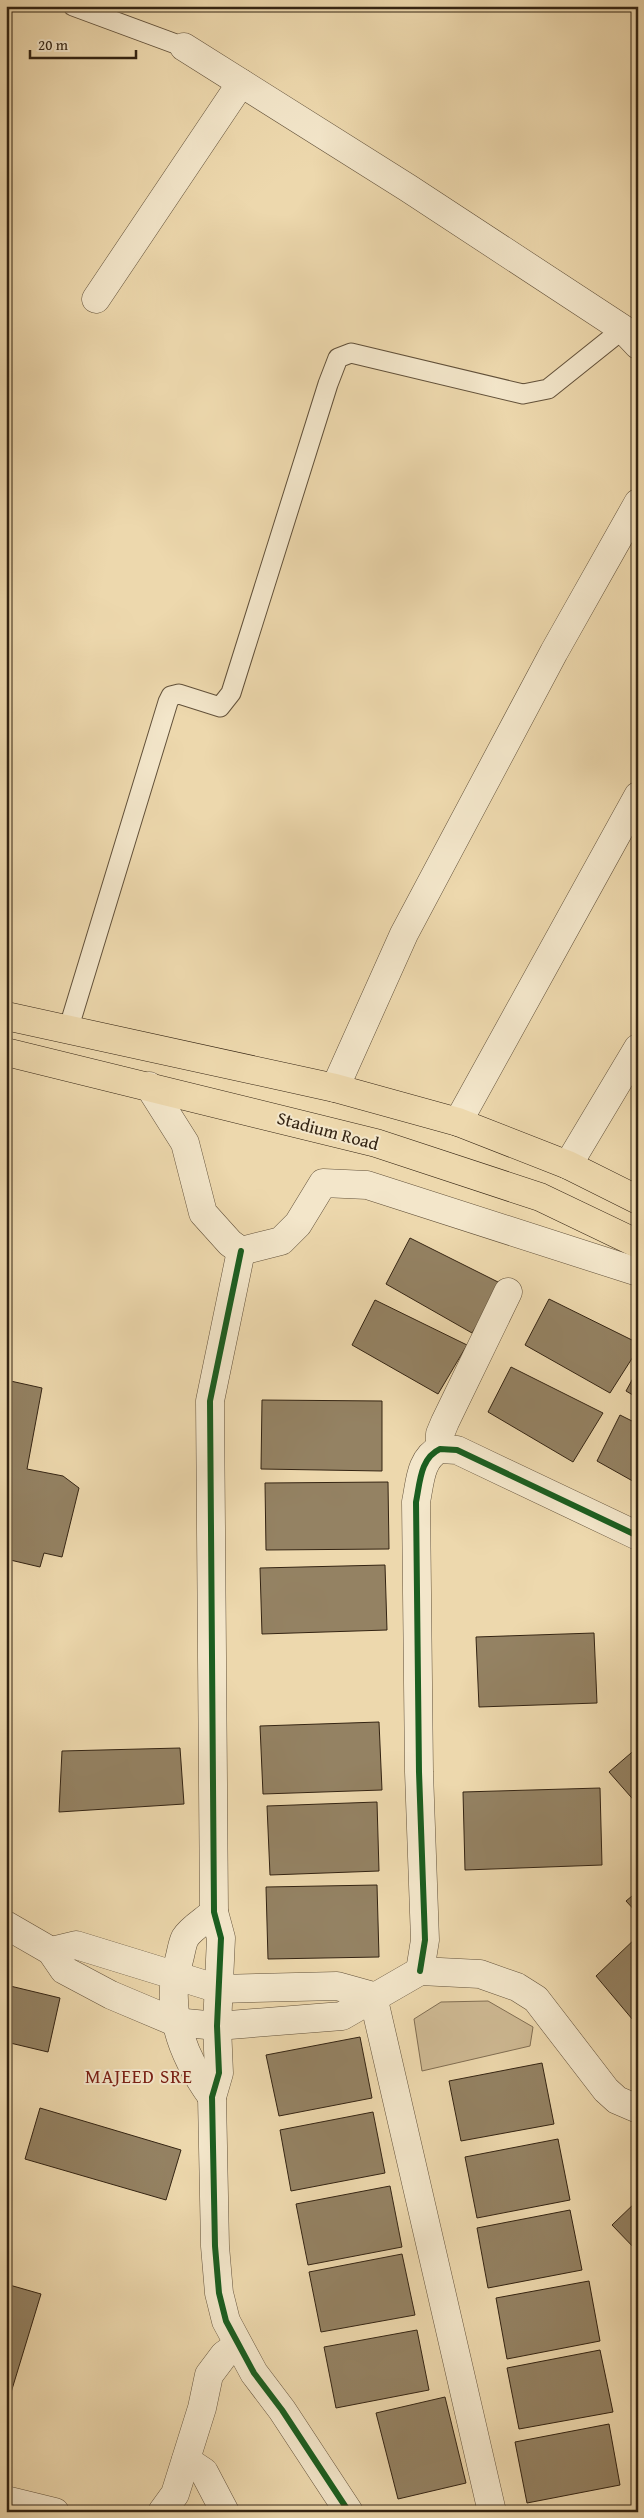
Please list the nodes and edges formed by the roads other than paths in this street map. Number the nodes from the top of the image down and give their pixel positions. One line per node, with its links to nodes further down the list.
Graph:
1 (73, 6): 2 (lane)
2 (184, 47): 3 (street)
3 (241, 83): 4 (street); 5 (street)
4 (96, 299)
5 (630, 337): 9 (lane)
6 (638, 503): 13 (street)
7 (638, 796): 14 (street)
8 (6, 1016): 9 (main road)
9 (68, 1030): 13 (main road)
10 (638, 1048): 15 (street)
11 (6, 1052): 12 (main road, Stadium Road)
12 (149, 1086): 17 (main road, Stadium Road); 18 (street)
13 (334, 1088): 14 (main road)
14 (458, 1122): 15 (main road)
15 (568, 1165): 16 (main road)
16 (638, 1200)
17 (638, 1244)
18 (241, 1250): 19 (street); 23 (street)
19 (638, 1272)
20 (508, 1292): 21 (street)
21 (440, 1448): 22 (street); 26 (street)
22 (638, 1536)
23 (214, 1912): 27 (street); 28 (street)
24 (6, 1925): 25 (street)
25 (51, 1951): 27 (street); 30 (street)
26 (420, 1971): 29 (street); 33 (street)
27 (174, 1976): 28 (street); 30 (street)
28 (219, 1989): 29 (street); 31 (street)
29 (373, 1996): 31 (street); 41 (street)
30 (175, 2022): 31 (street); 32 (street)
31 (217, 2026): 32 (street)
32 (212, 2097): 34 (street)
33 (638, 2109)
34 (238, 2345): 35 (street); 40 (street)
35 (186, 2460): 38 (street); 39 (street)
36 (13, 2505): 37 (street)
37 (55, 2512)
38 (162, 2512)
39 (224, 2512)
40 (349, 2512)
41 (492, 2512)

